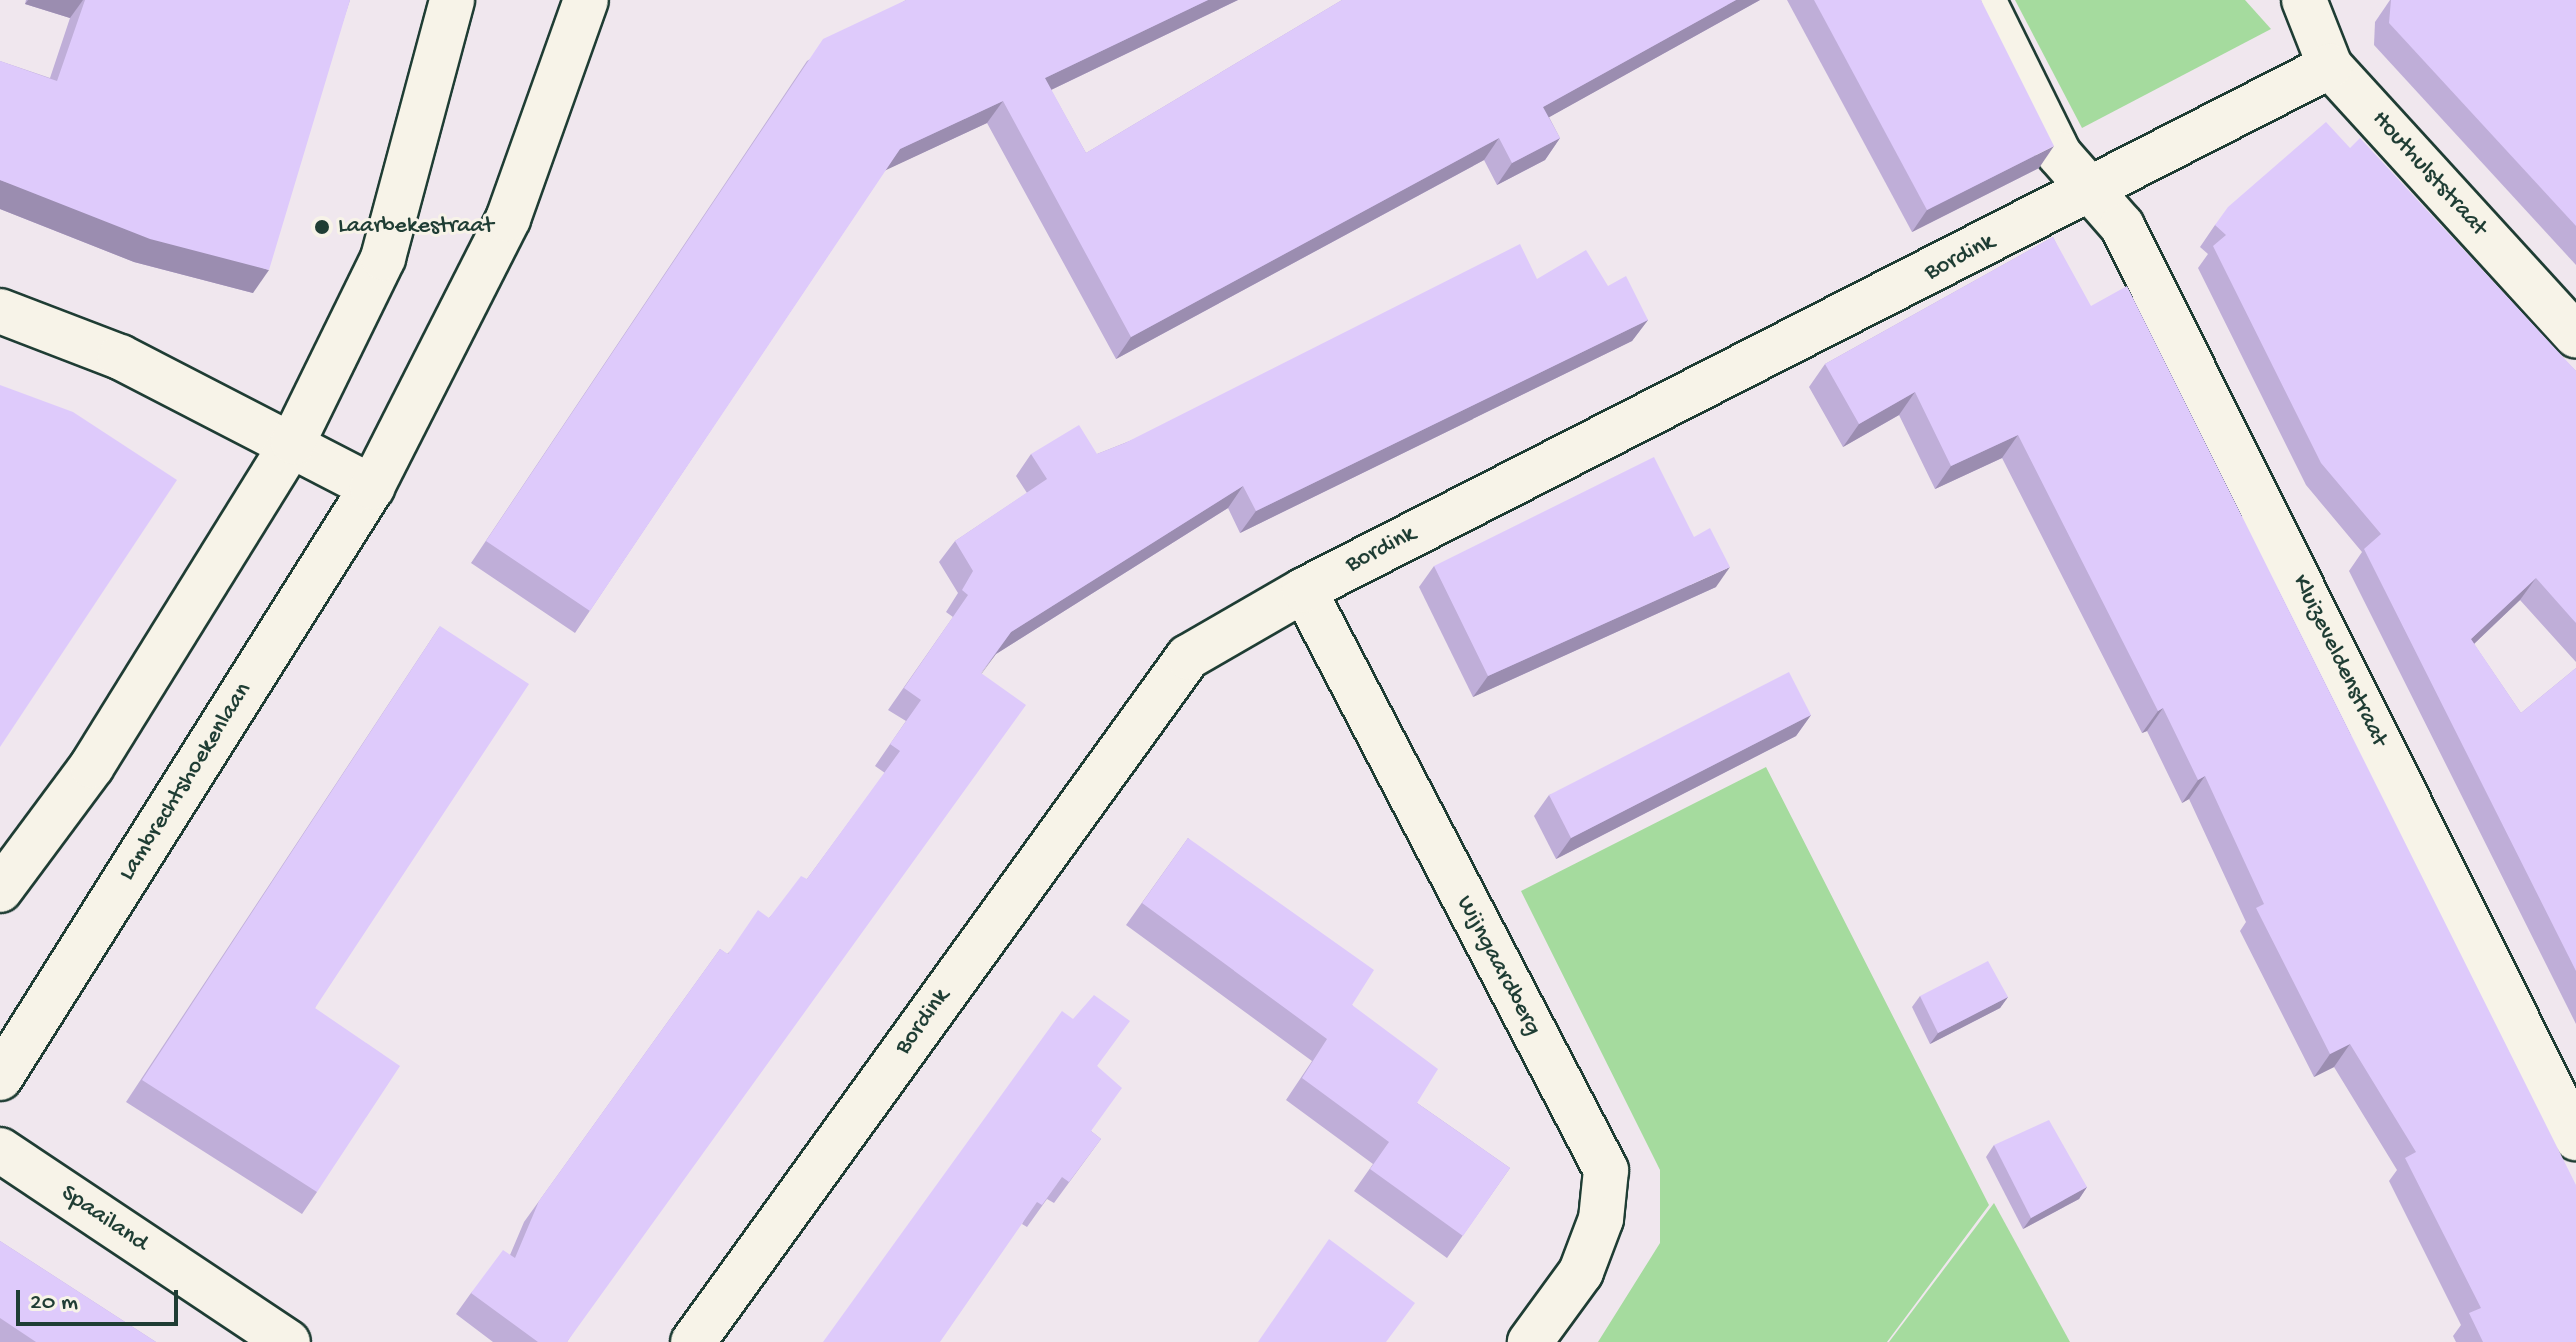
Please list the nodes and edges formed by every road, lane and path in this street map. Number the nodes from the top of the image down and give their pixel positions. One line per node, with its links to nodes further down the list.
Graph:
1 (452, 0): 9 (street)
2 (586, 0): 10 (street, Lambrechtshoekenlaan)
3 (1983, 0): 6 (street)
4 (2312, 3): 5 (street, Houthulststraat)
5 (2330, 66): 6 (street, Bordink); 8 (street, Houthulststraat)
6 (2092, 191): 11 (street, Bordink); 14 (street, Kluizeveldenstraat)
7 (0, 311): 9 (street)
8 (2576, 335)
9 (293, 442): 10 (street); 12 (street)
10 (372, 487): 13 (street, Lambrechtshoekenlaan)
11 (1304, 590): 17 (street, Bordink); 18 (street, Wijngaardberg)
12 (0, 890)
13 (0, 1078)
14 (2576, 1138)
15 (0, 1150): 16 (street, Spaailand)
16 (288, 1342)
17 (693, 1342)
18 (1530, 1342)

